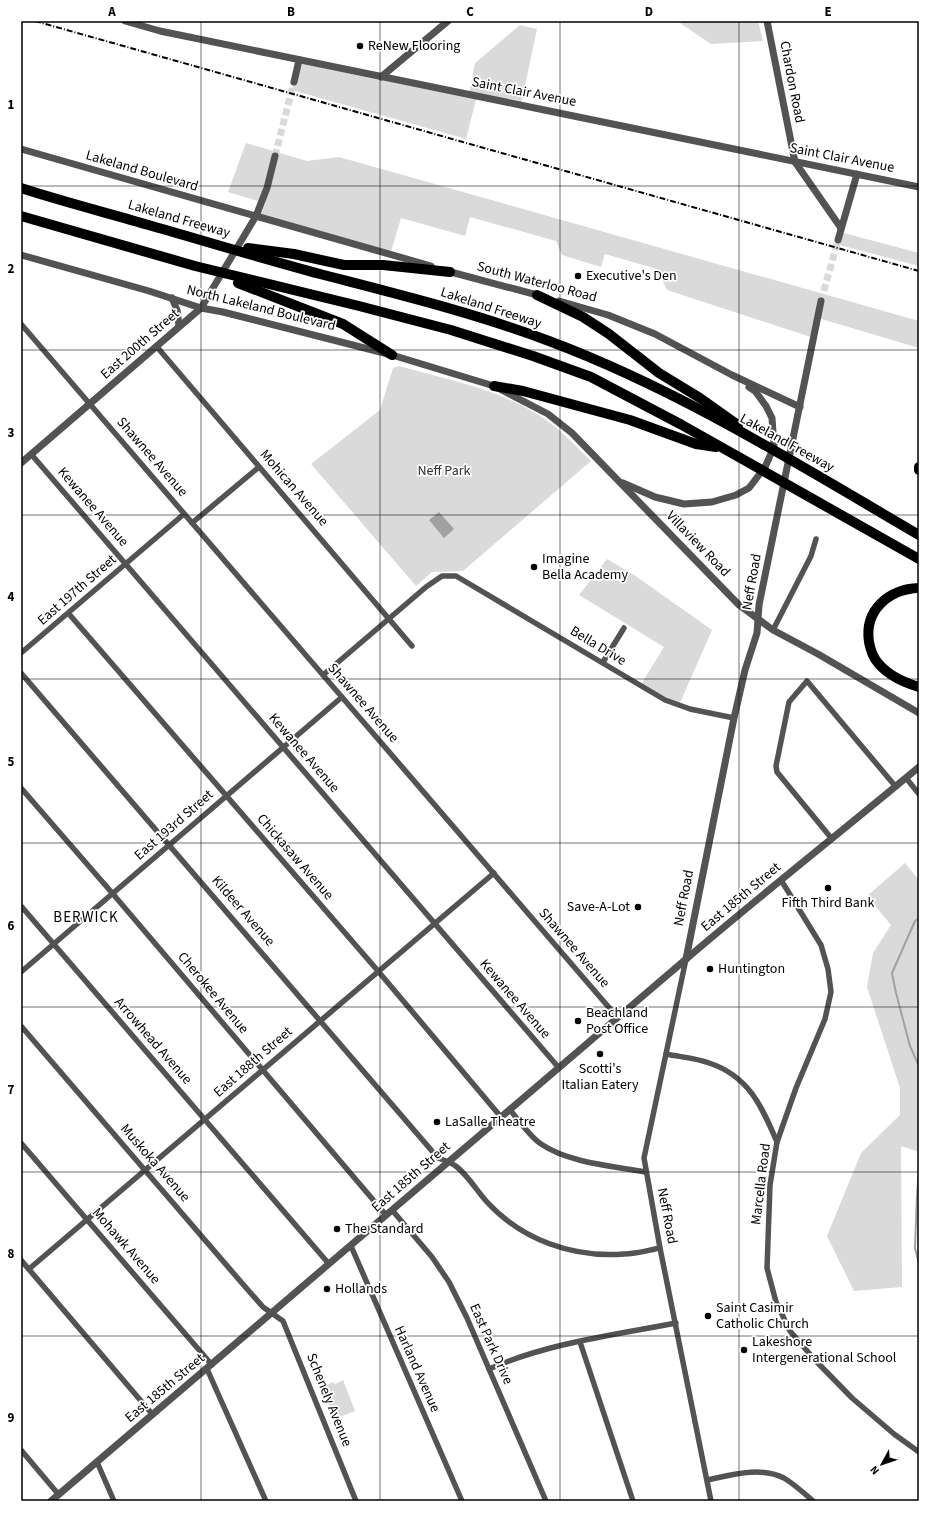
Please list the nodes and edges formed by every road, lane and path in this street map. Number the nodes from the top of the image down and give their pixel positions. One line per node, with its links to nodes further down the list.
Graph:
1 (125, 21): 4 (street, Saint Clair Avenue)
2 (448, 21): 5 (street)
3 (767, 21): 9 (street, Chardon Road)
4 (299, 60): 5 (street, Saint Clair Avenue); 6 (street)
5 (381, 77): 9 (street, Saint Clair Avenue)
6 (294, 82)
7 (21, 149): 14 (street, Lakeland Boulevard)
8 (275, 156): 14 (street, East 200th Street)
9 (794, 162): 10 (street, Saint Clair Avenue); 15 (street, Chardon Road)
10 (857, 174): 11 (street, Saint Clair Avenue); 15 (street)
11 (919, 187)
12 (21, 188): 17 (highway, Lakeland Freeway)
13 (21, 216): 20 (highway)
14 (256, 216): 19 (street, South Waterloo Road); 24 (street, East 200th Street)
15 (841, 228): 16 (street)
16 (838, 240)
17 (263, 254): 19 (highway); 33 (highway, Lakeland Freeway)
18 (21, 255): 22 (street, North Lakeland Boulevard)
19 (450, 272): 21 (street, South Waterloo Road)
20 (246, 283): 28 (highway); 34 (highway)
21 (537, 295): 29 (street, South Waterloo Road); 33 (highway)
22 (172, 298): 24 (street, North Lakeland Boulevard); 26 (street)
23 (821, 301): 32 (street, Neff Road)
24 (201, 308): 26 (street, East 200th Street); 28 (street, North Lakeland Boulevard)
25 (21, 324): 31 (street, Shawnee Avenue)
26 (179, 326): 27 (street, East 200th Street)
27 (157, 347): 31 (street, East 200th Street); 37 (street, Mohican Avenue)
28 (392, 355): 30 (street, North Lakeland Boulevard)
29 (732, 375): 32 (street, South Waterloo Road); 38 (street)
30 (494, 386): 34 (highway); 38 (street, Villaview Road)
31 (90, 404): 35 (street, East 200th Street); 39 (street, Shawnee Avenue)
32 (800, 407): 48 (street, Neff Road)
33 (747, 434): 41 (highway, Lakeland Freeway)
34 (725, 449): 43 (highway)
35 (31, 454): 36 (street, East 200th Street); 44 (street, Kewanee Avenue)
36 (21, 462)
37 (259, 467): 40 (street); 47 (street, Mohican Avenue)
38 (617, 480): 48 (street, Villaview Road)
39 (184, 514): 40 (street, Shawnee Avenue); 44 (street, East 197th Street)
40 (192, 523): 55 (street, Shawnee Avenue)
41 (919, 534)
42 (816, 539): 50 (street)
43 (919, 559)
44 (126, 564): 46 (street, East 197th Street); 60 (street, Kewanee Avenue)
45 (919, 588): 56 (highway)
46 (69, 614): 52 (street, East 197th Street); 66 (street, Chickasaw Avenue)
47 (389, 618): 51 (street, Mohican Avenue); 53 (street, Bella Drive); 55 (street)
48 (758, 620): 50 (street, Villaview Road); 59 (street, Neff Road)
49 (624, 628): 53 (street)
50 (773, 630): 58 (street, Villaview Road)
51 (412, 646)
52 (21, 653)
53 (603, 662): 59 (street, Bella Drive)
54 (21, 672): 68 (street, Kildeer Avenue)
55 (323, 675): 57 (street, Shawnee Avenue)
56 (919, 687)
57 (342, 697): 60 (street, East 193rd Street); 69 (street, Shawnee Avenue)
58 (919, 713)
59 (734, 718): 75 (street, Neff Road)
60 (282, 747): 66 (street, East 193rd Street); 73 (street, Kewanee Avenue)
61 (919, 767): 62 (street, East 185th Street)
62 (906, 778): 63 (street, East 185th Street); 65 (street)
63 (896, 787): 67 (street, East 185th Street); 67 (street)
64 (21, 788): 71 (street, Cherokee Avenue)
65 (919, 794)
66 (226, 796): 68 (street, East 193rd Street); 76 (street, Chickasaw Avenue)
67 (832, 838): 70 (street, East 185th Street)
68 (169, 845): 71 (street, East 193rd Street); 79 (street, Kildeer Avenue)
69 (494, 873): 73 (street, East 188th Street); 78 (street, Shawnee Avenue)
70 (781, 880): 75 (street, East 185th Street); 87 (street, Marcella Road)
71 (113, 894): 74 (street, East 193rd Street); 83 (street, Cherokee Avenue)
72 (21, 906): 74 (street, Arrowhead Avenue)
73 (434, 923): 76 (street, East 188th Street); 82 (street, Kewanee Avenue)
74 (53, 944): 77 (street, East 193rd Street); 86 (street, Arrowhead Avenue)
75 (686, 959): 78 (street, East 185th Street); 81 (street, Neff Road)
76 (378, 971): 79 (street, East 188th Street); 85 (street, Chickasaw Avenue)
77 (21, 972)
78 (618, 1018): 82 (street, East 185th Street)
79 (321, 1020): 83 (street, East 188th Street); 89 (street, Kildeer Avenue)
80 (21, 1026): 90 (street, Muskoka Avenue)
81 (666, 1054): 87 (street); 91 (street, Neff Road)
82 (559, 1068): 84 (street, East 185th Street)
83 (262, 1069): 86 (street, East 188th Street); 92 (street, Cherokee Avenue)
84 (510, 1110): 85 (street, East 185th Street); 91 (street)
85 (501, 1117): 89 (street, East 185th Street)
86 (205, 1120): 90 (street, East 188th Street); 97 (street, Arrowhead Avenue)
87 (777, 1142): 106 (street, Marcella Road)
88 (21, 1143): 93 (street, Mohawk Avenue)
89 (448, 1162): 92 (street, East 185th Street); 95 (street, Kildeer Avenue)
90 (145, 1170): 93 (street, East 188th Street); 99 (street, Muskoka Avenue)
91 (645, 1172): 95 (street, Neff Road)
92 (389, 1212): 94 (street, East 185th Street); 103 (street, East Park Drive)
93 (87, 1220): 98 (street, East 188th Street); 102 (street, Mohawk Avenue)
94 (351, 1246): 97 (street, East 185th Street); 114 (street, Harland Avenue)
95 (660, 1248): 100 (street, Neff Road)
96 (21, 1260): 98 (street)
97 (329, 1264): 99 (street, East 185th Street)
98 (29, 1269): 104 (street)
99 (273, 1314): 102 (street, East 185th Street); 113 (street, Schenely Avenue)
100 (676, 1323): 101 (street); 108 (street, Neff Road)
101 (580, 1342): 103 (street); 116 (street)
102 (210, 1367): 104 (street, East 185th Street); 112 (street, Mohawk Avenue)
103 (489, 1369): 115 (street, East Park Drive)
104 (153, 1415): 107 (street, East 185th Street)
105 (21, 1450): 109 (street)
106 (919, 1452)
107 (97, 1462): 109 (street, East 185th Street); 111 (street)
108 (707, 1480): 117 (street, Neff Road); 118 (street)
109 (59, 1494): 110 (street, East 185th Street)
110 (51, 1501)
111 (114, 1501)
112 (266, 1501)
113 (356, 1501)
114 (462, 1501)
115 (546, 1501)
116 (633, 1501)
117 (711, 1501)
118 (813, 1501)

